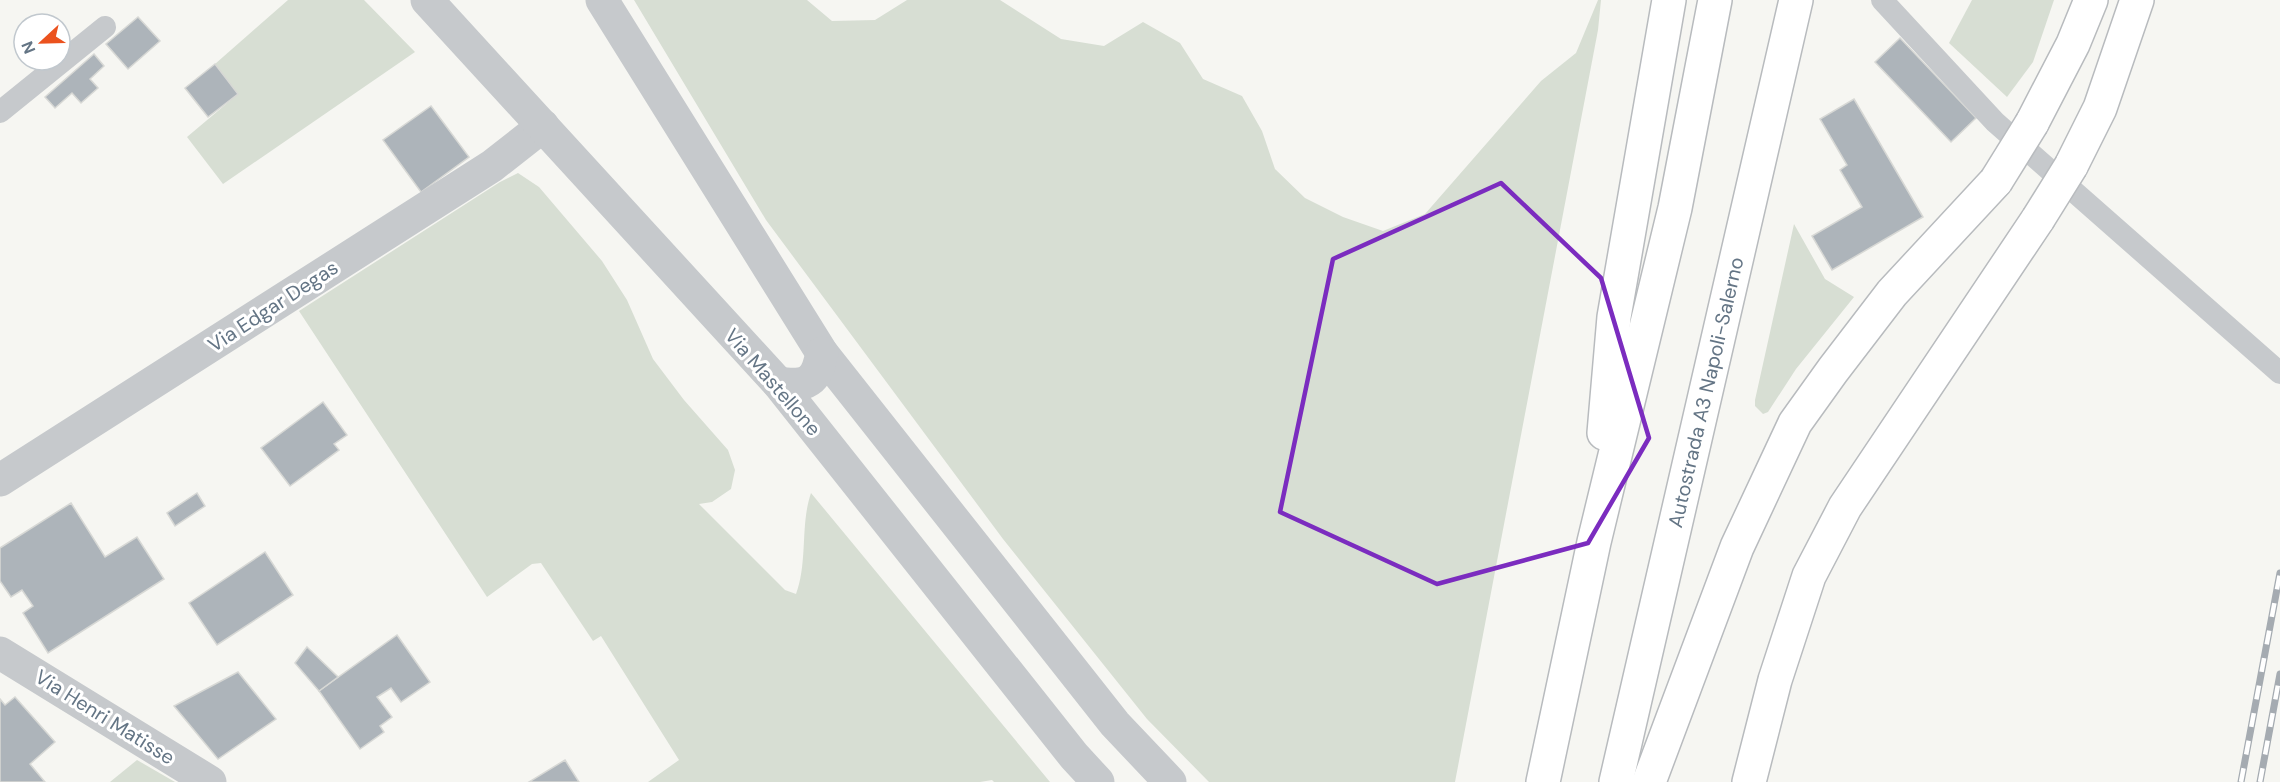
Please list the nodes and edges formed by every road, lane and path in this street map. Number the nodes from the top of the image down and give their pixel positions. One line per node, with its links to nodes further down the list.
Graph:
1 (427, 0): 11 (street, Via Mastellone)
2 (602, 0): 12 (street)
3 (1669, 0): 16 (highway)
4 (1715, 0): 16 (highway)
5 (1796, 0): 22 (highway, Autostrada A3 Napoli-Salerno)
6 (1882, 0): 13 (lane)
7 (2091, 0): 23 (highway, bridge)
8 (2137, 0): 24 (highway, bridge)
9 (105, 27): 10 (lane)
10 (0, 112)
11 (543, 126): 14 (street, Via Mastellone); 15 (street, Via Edgar Degas)
12 (822, 353): 14 (street); 20 (street)
13 (2280, 373)
14 (778, 384): 19 (street, Via Mastellone)
15 (0, 480)
16 (1594, 542): 21 (highway)
17 (0, 653): 18 (street, Via Henri Matisse)
18 (210, 782)
19 (1098, 782)
20 (1170, 782)
21 (1543, 782)
22 (1616, 782)
23 (1649, 782)
24 (1749, 782)

